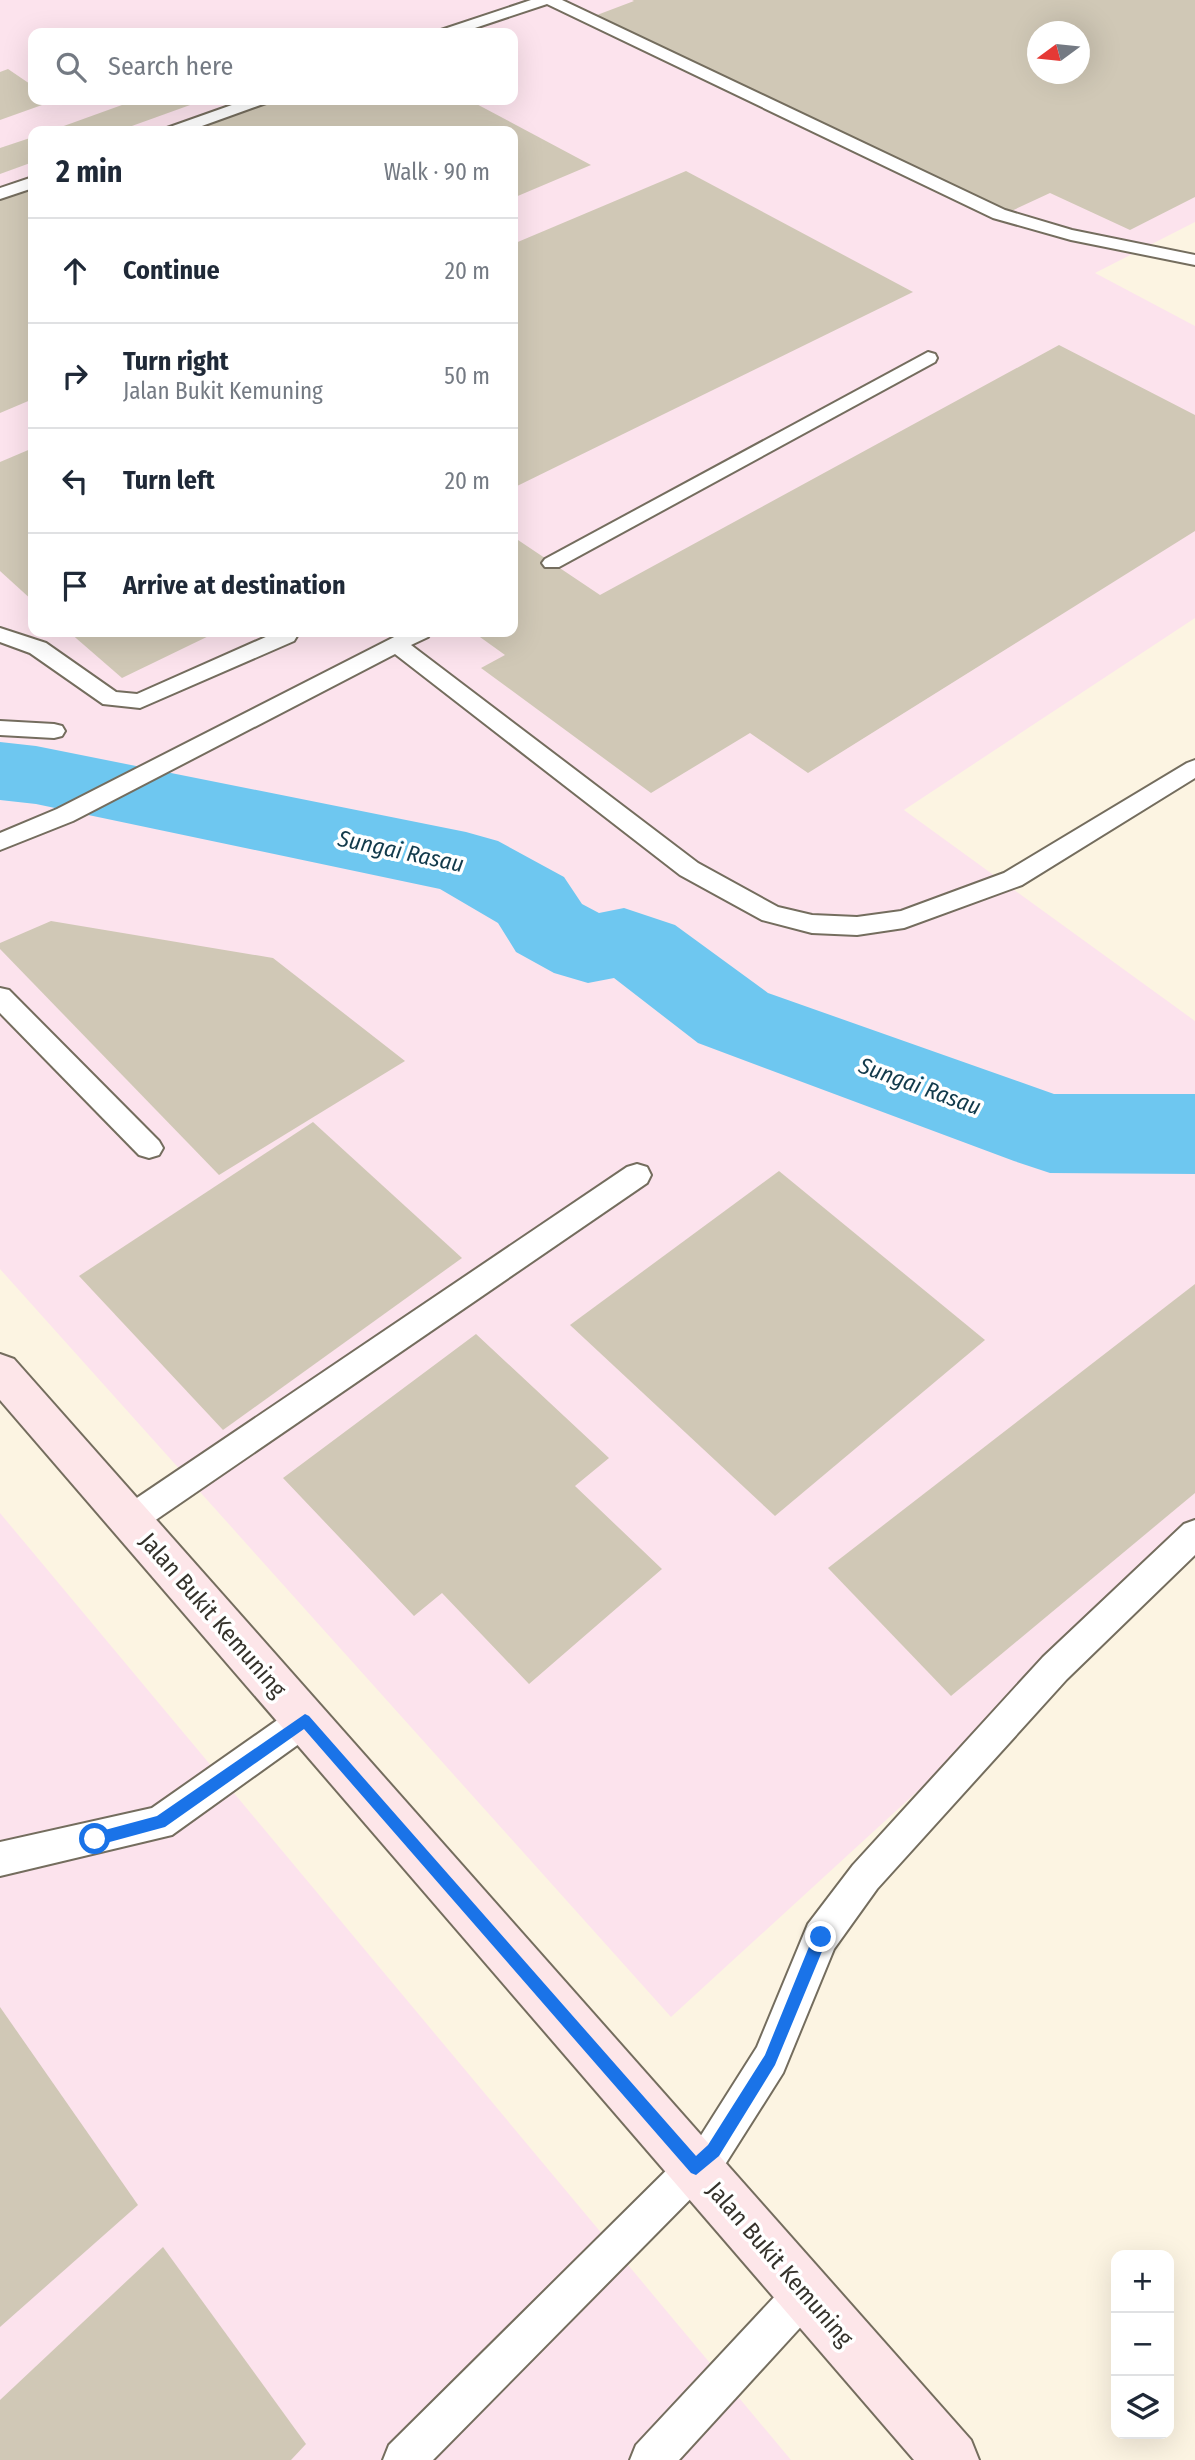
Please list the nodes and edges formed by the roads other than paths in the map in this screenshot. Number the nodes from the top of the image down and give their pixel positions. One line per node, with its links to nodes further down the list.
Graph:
1 (548, 0): 2 (lane); 7 (lane)
2 (461, 28)
3 (246, 105): 4 (lane)
4 (187, 126)
5 (28, 184): 6 (lane)
6 (0, 194)
7 (1195, 260)
8 (928, 358): 9 (lane)
9 (552, 564)
10 (0, 635): 11 (lane)
11 (284, 637)
12 (410, 637): 13 (lane)
13 (396, 644): 16 (lane); 17 (lane)
14 (0, 728): 15 (lane)
15 (54, 731)
16 (1195, 768)
17 (0, 842)
18 (0, 997): 19 (lane)
19 (149, 1148)
20 (637, 1175): 22 (lane)
21 (5, 1387): 22 (main road, Jalan Bukit Kemuning)
22 (130, 1520): 24 (main road, Jalan Bukit Kemuning)
23 (1195, 1534): 26 (lane)
24 (305, 1720): 25 (lane); 26 (main road, Jalan Bukit Kemuning)
25 (0, 1859)
26 (696, 2167): 27 (main road, Jalan Bukit Kemuning); 28 (lane)
27 (805, 2293): 29 (lane); 30 (main road, Jalan Bukit Kemuning)
28 (404, 2460)
29 (651, 2460)
30 (951, 2460)

